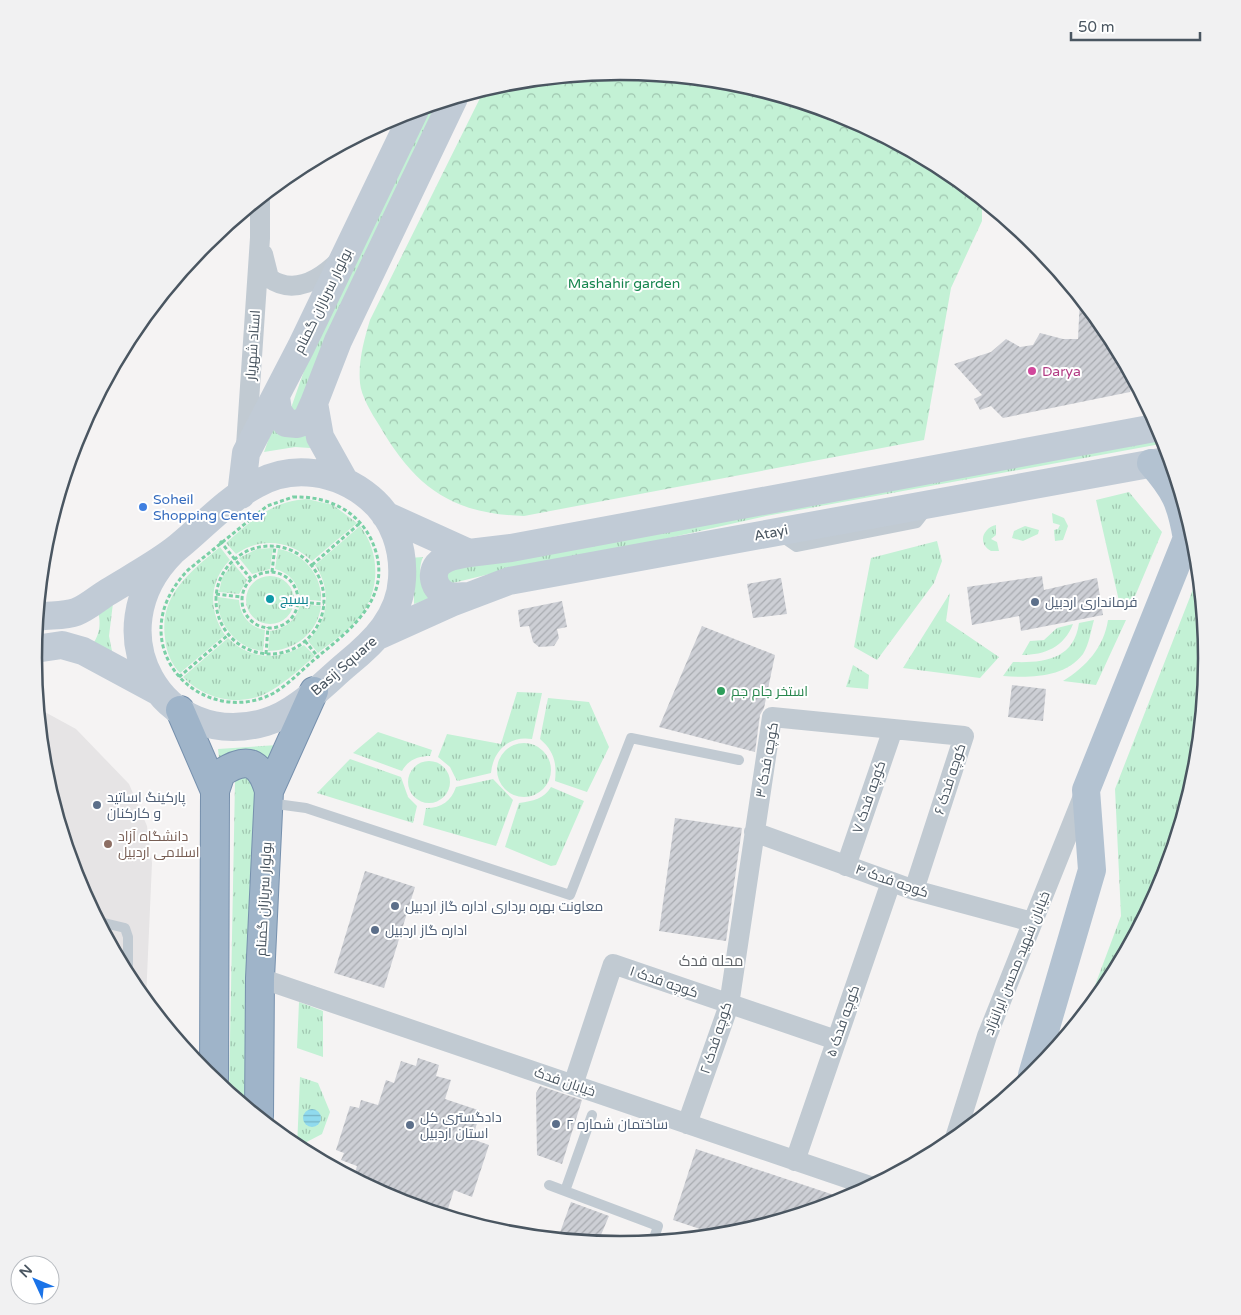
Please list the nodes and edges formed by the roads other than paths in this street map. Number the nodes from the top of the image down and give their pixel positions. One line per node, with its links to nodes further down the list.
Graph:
1 (451, 105): 7 (main road)
2 (411, 119): 5 (main road, بولوار سربازان گمنام)
3 (260, 206): 4 (street)
4 (260, 238): 5 (street); 9 (street, استاد شهریار)
5 (347, 252): 6 (main road, بولوار سربازان گمنام)
6 (276, 396): 7 (main road); 9 (main road, بولوار سربازان گمنام)
7 (314, 403): 11 (main road)
8 (1152, 429): 17 (main road)
9 (246, 453): 12 (main road, بولوار سربازان گمنام)
10 (1161, 462): 13 (main road, خیابان شهید محسن ایراننژاد); 18 (main road, Atayi)
11 (344, 480): 12 (main road, Basij Square); 14 (main road, Basij Square)
12 (240, 495): 16 (main road, Basij Square)
13 (1176, 498)
14 (375, 515): 17 (main road); 21 (main road, Basij Square)
15 (1186, 540): 28 (main road, خیابان شهید محسن ایراننژاد)
16 (172, 552): 19 (main road); 25 (main road, Basij Square)
17 (469, 553): 18 (main road)
18 (469, 596): 21 (main road, Atayi)
19 (76, 612): 20 (main road); 22 (main road)
20 (44, 616)
21 (380, 635): 24 (main road, Basij Square)
22 (62, 646): 23 (main road); 25 (main road)
23 (43, 648)
24 (314, 691): 25 (main road, Basij Square); 30 (highway, بولوار سربازان گمنام)
25 (173, 693): 29 (highway)
26 (893, 729): 31 (street, کوچه فدک ۳); 32 (street, کوچه فدک ۷); 34 (street, کوچه فدک ۶)
27 (739, 760): 30 (lane)
28 (1086, 790): 35 (street, خیابان شهید محسن ایراننژاد); 41 (main road, خیابان شهید محسن ایراننژاد)
29 (215, 791): 30 (highway); 42 (highway)
30 (268, 797): 38 (highway, بولوار سربازان گمنام)
31 (754, 832): 32 (street, کوچه فدک ۴); 39 (street, کوچه فدک ۲)
32 (846, 866): 33 (street, کوچه فدک ۴)
33 (891, 882): 34 (street, کوچه فدک ۴); 40 (street, کوچه فدک ۵)
34 (914, 890): 35 (street, کوچه فدک ۴)
35 (1032, 922): 47 (street, خیابان شهید محسن ایراننژاد)
36 (108, 924): 37 (lane)
37 (125, 954)
38 (260, 978): 43 (street, خیابان فدک); 44 (highway, بولوار سربازان گمنام)
39 (729, 1005): 40 (street, کوچه فدک ۱); 43 (street, کوچه فدک ۱); 46 (street, کوچه فدک ۲)
40 (836, 1040): 48 (street, کوچه فدک ۵)
41 (1037, 1058)
42 (214, 1068)
43 (573, 1085): 46 (street, خیابان فدک)
44 (259, 1108)
45 (592, 1115): 51 (lane)
46 (687, 1124): 48 (street, خیابان فدک)
47 (959, 1126)
48 (795, 1161): 49 (street, خیابان فدک)
49 (861, 1183)
50 (549, 1185): 51 (lane)
51 (564, 1191): 52 (lane)
52 (655, 1234)

